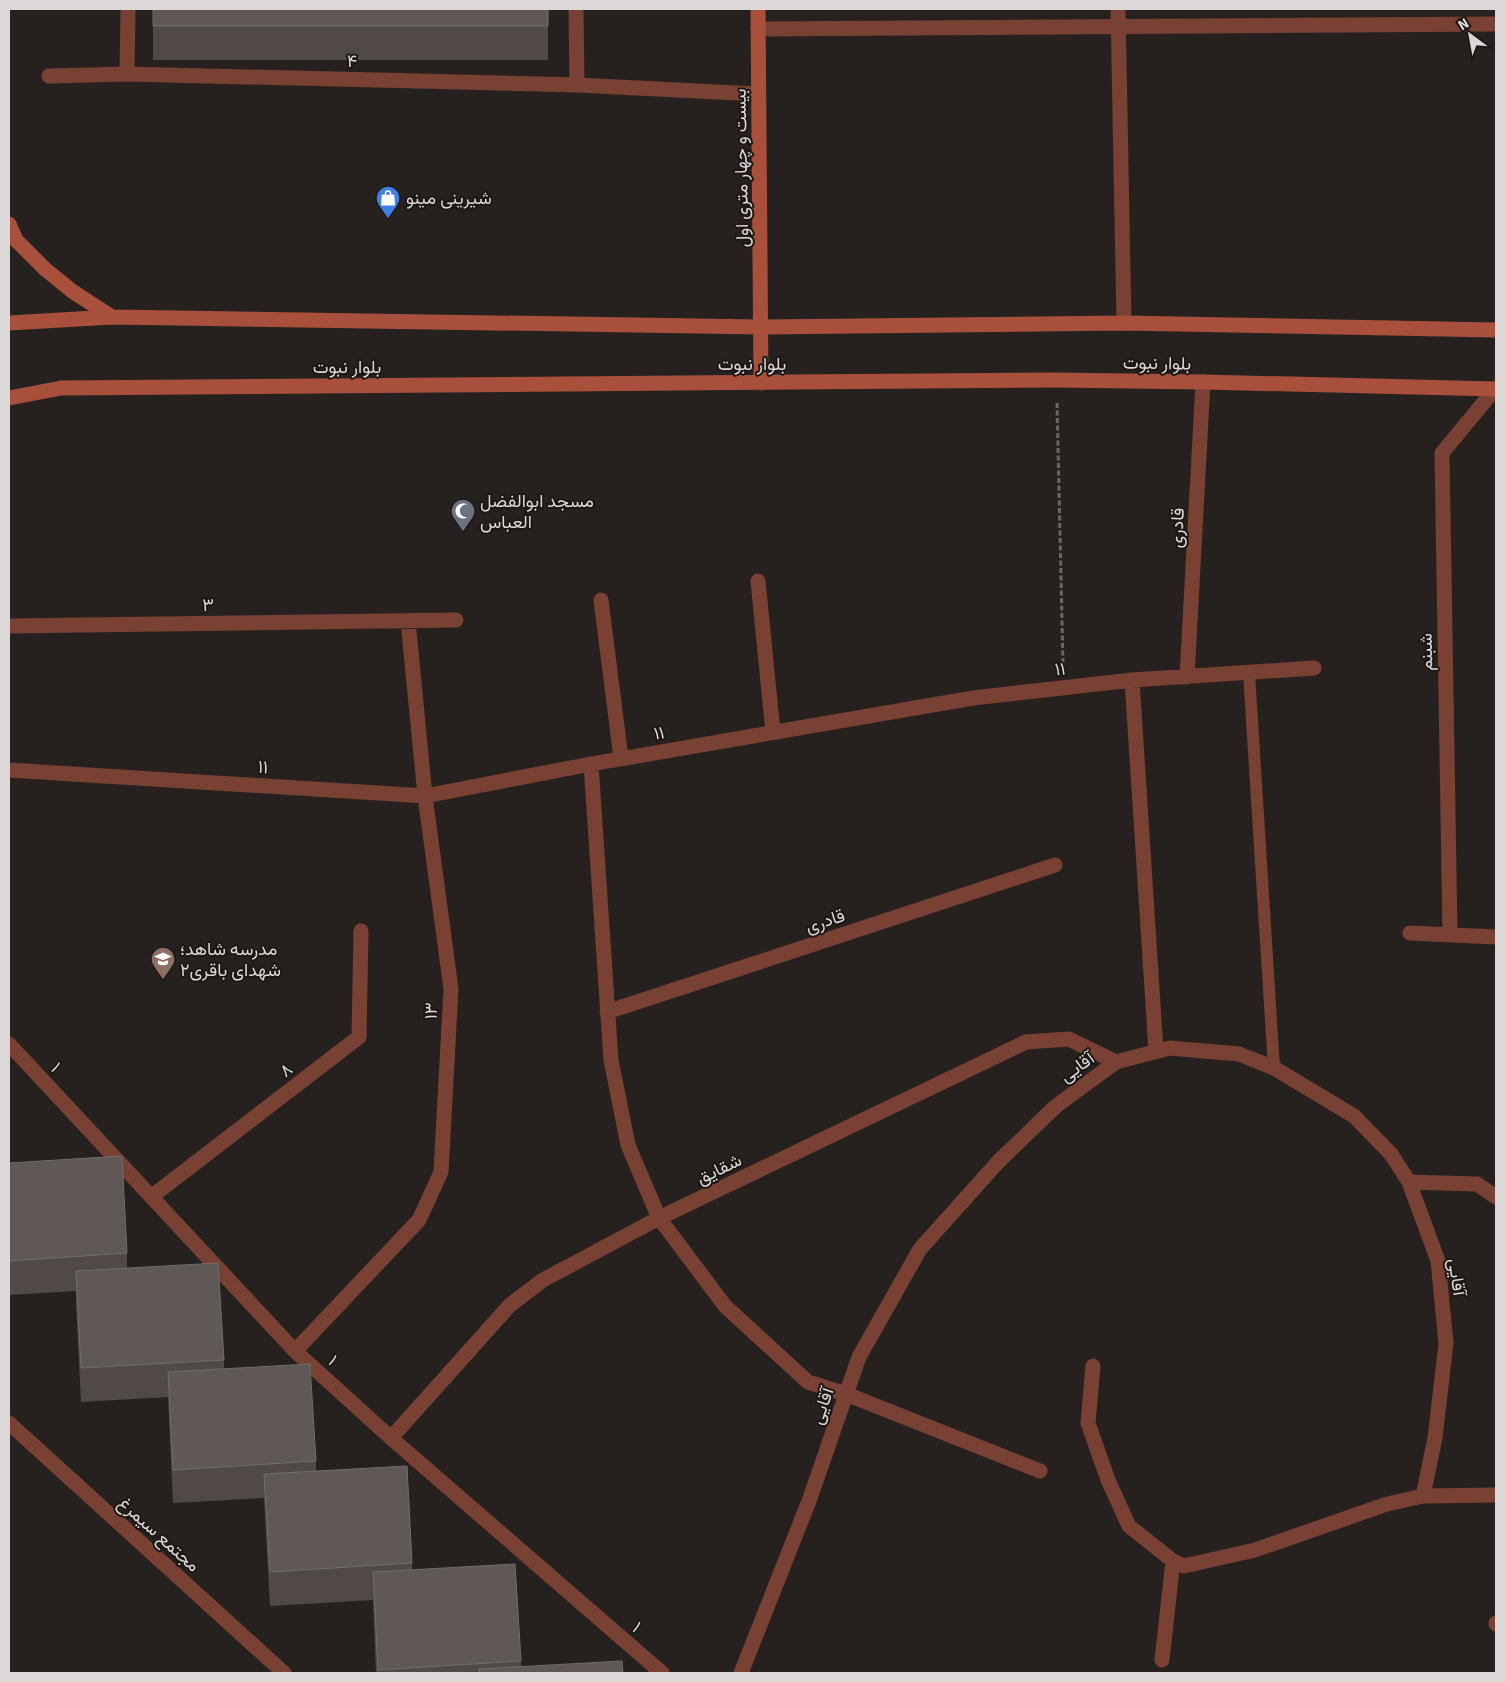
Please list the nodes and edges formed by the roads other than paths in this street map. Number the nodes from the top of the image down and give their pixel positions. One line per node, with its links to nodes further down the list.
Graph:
1 (128, 9): 8 (street)
2 (576, 9): 10 (street)
3 (758, 9): 7 (main road, بیست و چهار متری اول)
4 (1118, 9): 6 (street)
5 (1496, 24): 6 (street)
6 (1118, 27): 7 (street); 15 (street)
7 (758, 29): 11 (main road, بیست و چهار متری اول)
8 (127, 74): 9 (street, ۴); 10 (street, ۴)
9 (48, 76)
10 (577, 84): 11 (street, ۴)
11 (758, 94): 16 (main road, بیست و چهار متری اول)
12 (9, 224): 13 (main road)
13 (112, 317): 14 (main road); 16 (main road)
14 (9, 323)
15 (1124, 323): 16 (main road); 17 (main road)
16 (761, 327): 19 (main road, بیست و چهار متری اول)
17 (1496, 330)
18 (1204, 382): 19 (main road, بلوار نبوت); 20 (main road, بلوار نبوت); 29 (street, قادری)
19 (761, 383): 21 (main road, بلوار نبوت)
20 (1496, 387): 39 (street, شبنم)
21 (9, 398)
22 (758, 581): 31 (street)
23 (601, 600): 32 (street)
24 (456, 620): 25 (street, ۳)
25 (408, 621): 26 (street, ۳); 35 (street, ۱۳)
26 (9, 626)
27 (1314, 668): 28 (street, ۱۱)
28 (1249, 673): 29 (street, ۱۱); 45 (lane)
29 (1187, 677): 30 (street, ۱۱)
30 (1132, 680): 31 (street, ۱۱); 43 (street)
31 (772, 732): 32 (street, ۱۱)
32 (621, 758): 33 (street, ۱۱)
33 (591, 764): 35 (street, ۱۱); 41 (street)
34 (9, 770): 35 (street, ۱۱)
35 (425, 796): 50 (street, ۱۳)
36 (1055, 865): 41 (street, قادری)
37 (361, 931): 47 (street, ۸)
38 (1410, 933): 39 (street)
39 (1450, 934): 40 (street)
40 (1496, 937)
41 (607, 1012): 49 (street)
42 (9, 1044): 47 (street, ۱)
43 (1156, 1052): 44 (street, آقایی); 45 (street, آقایی)
44 (1116, 1062): 49 (street, شقایق); 52 (street, آقایی)
45 (1274, 1068): 46 (street, آقایی)
46 (1409, 1182): 48 (street); 57 (street, آقایی)
47 (151, 1197): 50 (street, ۱)
48 (1496, 1197)
49 (659, 1218): 52 (street); 54 (street, شقایق)
50 (294, 1351): 54 (street, ۱)
51 (1093, 1366): 58 (street)
52 (846, 1394): 55 (street); 62 (street, آقایی)
53 (9, 1423): 60 (street, مجتمع سیمرغ)
54 (391, 1438): 61 (street, ۱)
55 (1040, 1471)
56 (1496, 1495): 57 (street)
57 (1423, 1496): 58 (street)
58 (1173, 1561): 59 (street)
59 (1162, 1660)
60 (284, 1673)
61 (662, 1673)
62 (741, 1673)

